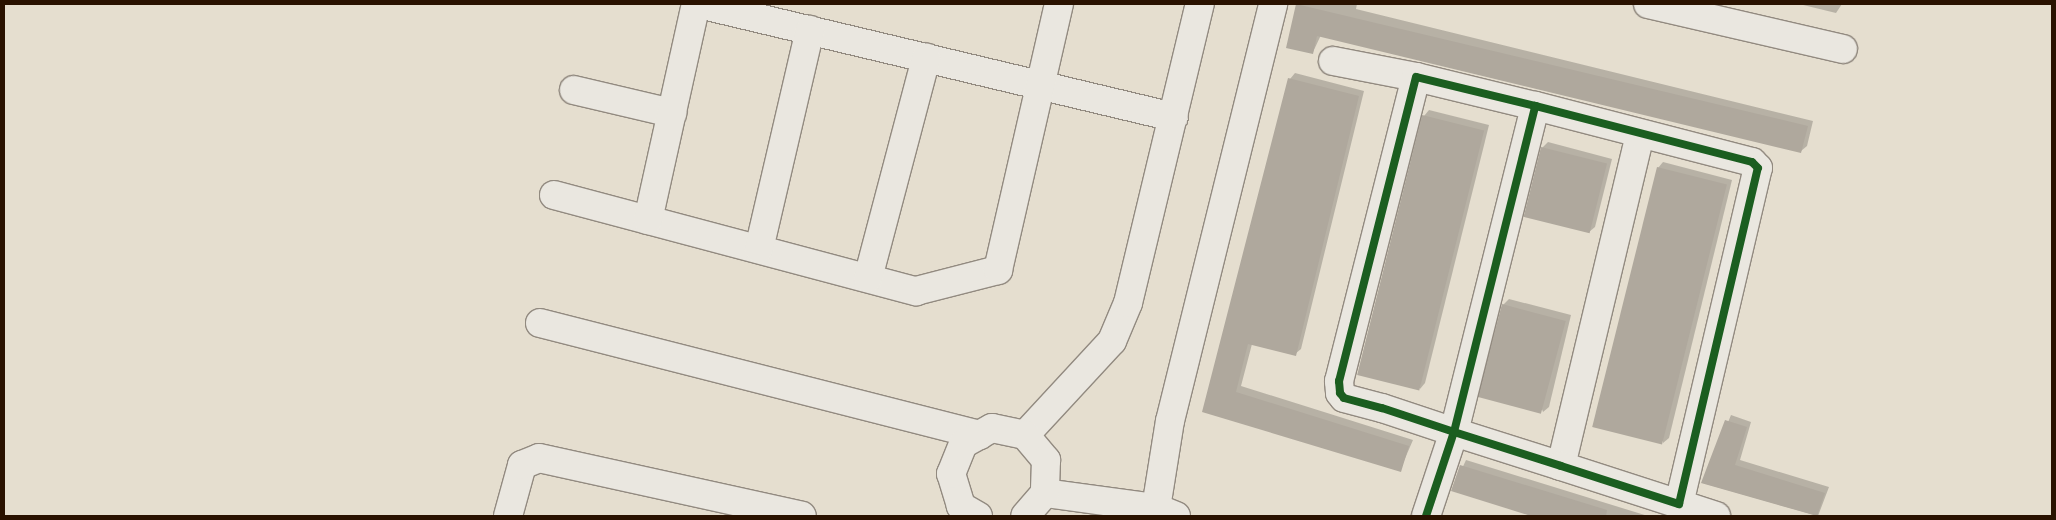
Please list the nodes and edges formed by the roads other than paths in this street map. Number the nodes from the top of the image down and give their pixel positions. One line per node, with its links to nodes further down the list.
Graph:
1 (697, 4): 6 (street); 14 (street)
2 (1059, 4): 11 (street)
3 (1200, 4): 15 (street)
4 (1273, 4): 28 (street)
5 (1648, 4): 7 (street)
6 (810, 30): 8 (street); 19 (street)
7 (1843, 49)
8 (926, 58): 11 (street); 20 (street)
9 (1333, 61): 10 (street)
10 (1416, 77): 13 (street); 22 (street)
11 (1043, 86): 15 (street); 20 (street)
12 (574, 90): 14 (street)
13 (1535, 106): 16 (street); 22 (street)
14 (672, 113): 18 (street)
15 (1174, 117): 24 (street)
16 (1640, 135): 25 (street); 27 (street)
17 (554, 194): 18 (street)
18 (648, 220): 19 (street)
19 (759, 249): 20 (street)
20 (868, 278)
21 (540, 323): 23 (street)
22 (1454, 432): 25 (street); 33 (street)
23 (980, 435): 24 (street); 29 (street)
24 (1025, 435): 26 (street)
25 (1561, 466): 27 (street)
26 (1045, 494): 28 (street); 32 (street)
27 (1679, 504): 34 (street)
28 (1166, 512)
29 (966, 513)
30 (508, 516): 31 (street)
31 (802, 516)
32 (1024, 516)
33 (1426, 516)
34 (1716, 516)

